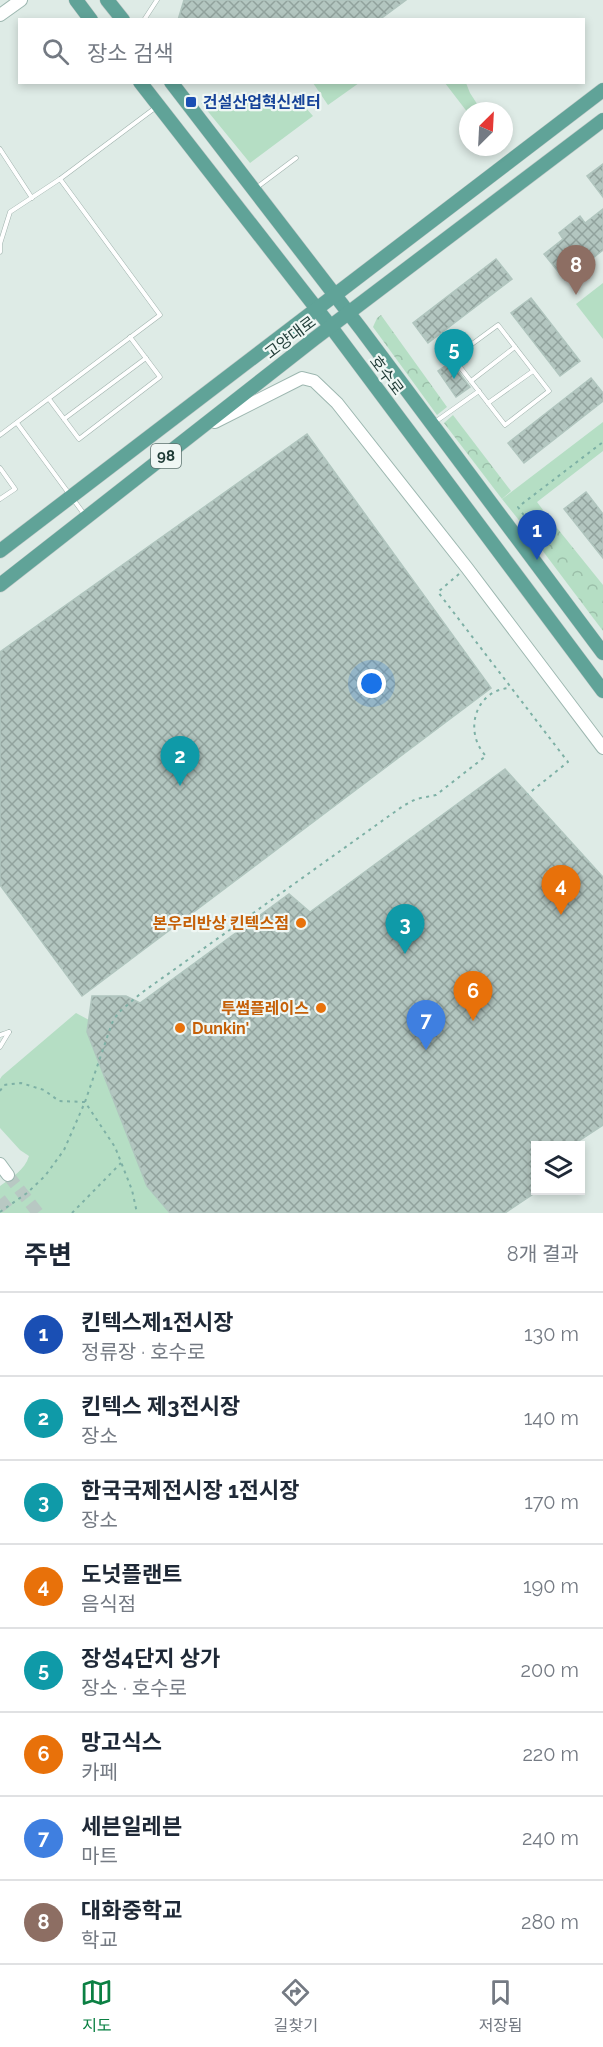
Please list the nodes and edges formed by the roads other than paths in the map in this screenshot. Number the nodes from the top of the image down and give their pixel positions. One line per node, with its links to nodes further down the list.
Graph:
1 (21, 0): 5 (main road)
2 (76, 0): 6 (main road)
3 (107, 0): 7 (main road)
4 (157, 0): 8 (lane)
5 (0, 15)
6 (90, 18)
7 (121, 18)
8 (145, 18)
9 (142, 84): 12 (main road, 호수로)
10 (173, 84): 17 (main road, 호수로)
11 (603, 90): 20 (main road, 고양대로 / 98)
12 (159, 106): 16 (lane); 21 (main road, 호수로)
13 (603, 120): 22 (main road, 고양대로 / 98)
14 (0, 149): 18 (lane)
15 (296, 158): 17 (lane)
16 (60, 179): 18 (lane); 24 (lane)
17 (253, 190): 20 (main road, 호수로)
18 (32, 198): 19 (lane)
19 (0, 252)
20 (334, 295): 21 (main road, 고양대로 / 98); 22 (main road, 호수로)
21 (317, 310): 23 (main road, 호수로); 38 (main road, 고양대로 / 98)
22 (348, 313): 23 (main road, 고양대로 / 98); 34 (main road, 호수로)
23 (331, 327): 35 (main road, 고양대로 / 98); 44 (main road, 호수로)
24 (130, 338): 26 (lane); 30 (lane)
25 (515, 347): 27 (lane); 28 (lane); 28 (lane)
26 (146, 358): 32 (lane); 32 (lane)
27 (533, 371): 31 (lane); 31 (lane)
28 (471, 381): 29 (lane)
29 (479, 391): 31 (lane); 34 (lane)
30 (49, 399): 32 (lane); 33 (lane)
31 (488, 403)
32 (64, 419)
33 (17, 423): 36 (lane); 38 (lane)
34 (432, 425): 43 (main road, 호수로)
35 (200, 429): 40 (main road, 고양대로 / 98); 45 (main road)
36 (0, 435)
37 (0, 468): 39 (lane)
38 (71, 495): 40 (lane); 41 (main road, 고양대로 / 98)
39 (0, 499)
40 (87, 518): 42 (main road, 고양대로 / 98)
41 (0, 551)
42 (0, 585)
43 (603, 653)
44 (603, 691)
45 (603, 748)
46 (9, 1032): 47 (lane); 48 (lane); 49 (lane)
47 (0, 1035)
48 (0, 1039)
49 (0, 1047)
50 (0, 1164): 51 (main road)
51 (8, 1175)

